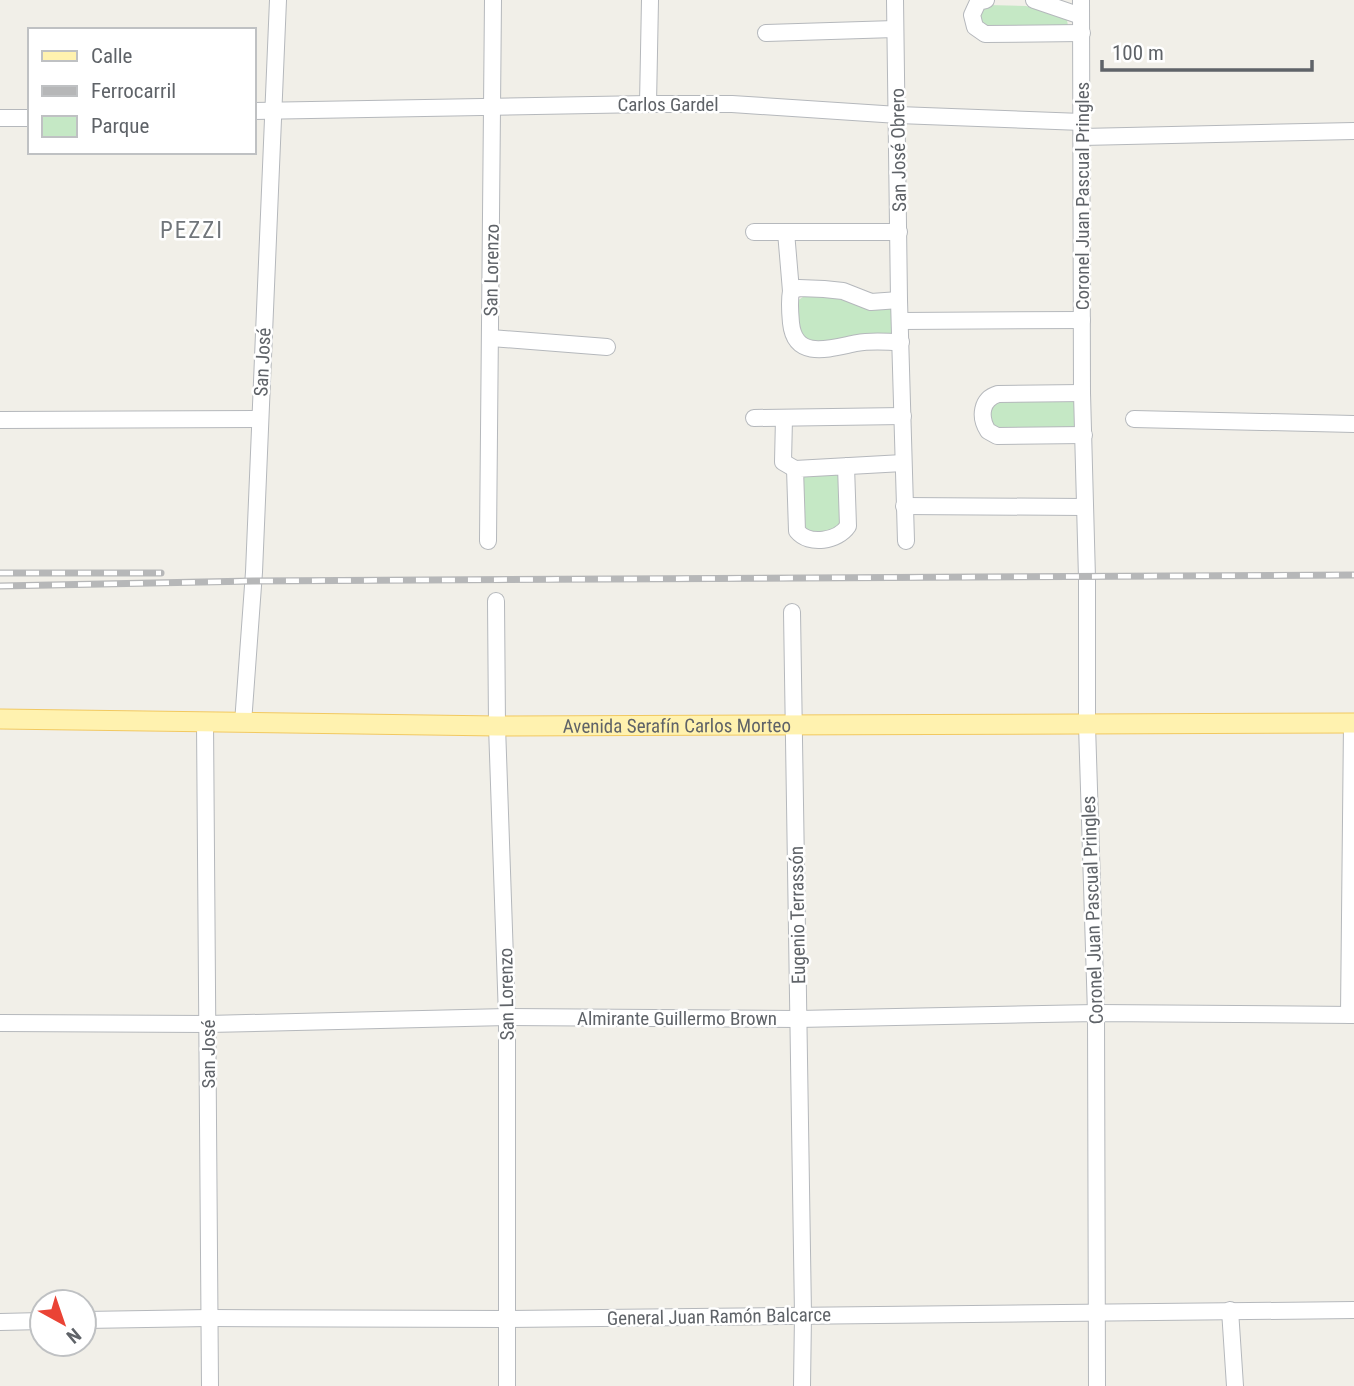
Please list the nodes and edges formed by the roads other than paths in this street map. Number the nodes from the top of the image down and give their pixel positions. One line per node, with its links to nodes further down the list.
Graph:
1 (278, 0): 12 (street, San José)
2 (493, 0): 11 (street, San Lorenzo)
3 (650, 0): 10 (street)
4 (895, 0): 8 (street, San José Obrero)
5 (986, 0): 7 (street)
6 (1034, 0): 7 (street)
7 (1082, 16): 17 (street, Coronel Juan Pascual Pringles)
8 (895, 29): 9 (street); 14 (street, San José Obrero)
9 (766, 33)
10 (648, 104): 11 (street, Carlos Gardel); 14 (street, Carlos Gardel)
11 (493, 106): 12 (street, Carlos Gardel); 26 (street, San Lorenzo)
12 (274, 110): 13 (street, Carlos Gardel); 33 (street, San José)
13 (256, 111)
14 (898, 115): 17 (street, Carlos Gardel); 21 (street, San José Obrero)
15 (0, 118): 16 (street)
16 (28, 118)
17 (1082, 130): 18 (street, Carlos Gardel); 24 (street, Coronel Juan Pascual Pringles)
18 (1354, 131)
19 (754, 232): 20 (street)
20 (786, 232): 21 (street); 22 (street)
21 (899, 232): 23 (street, San José Obrero)
22 (792, 291): 23 (street); 27 (street)
23 (899, 300): 25 (street, San José Obrero)
24 (1082, 320): 25 (street); 29 (street, Coronel Juan Pascual Pringles)
25 (901, 321): 27 (street, San José Obrero)
26 (491, 338): 28 (street); 43 (street, San Lorenzo)
27 (901, 342): 30 (street, San José Obrero)
28 (607, 347)
29 (1082, 393): 37 (street, Coronel Juan Pascual Pringles); 37 (street)
30 (903, 416): 32 (street); 38 (street, San José Obrero)
31 (754, 418): 32 (street)
32 (784, 418): 40 (street)
33 (259, 419): 35 (street); 49 (street, San José)
34 (1134, 419): 36 (street)
35 (0, 420)
36 (1354, 424)
37 (1083, 435): 42 (street, Coronel Juan Pascual Pringles)
38 (903, 463): 39 (street); 41 (street, San José Obrero)
39 (846, 466): 40 (street); 40 (street)
40 (795, 469)
41 (904, 506): 42 (street); 44 (street, San José Obrero)
42 (1084, 508): 52 (street, Coronel Juan Pascual Pringles)
43 (488, 541)
44 (906, 541)
45 (496, 601): 53 (street, San Lorenzo)
46 (792, 612): 51 (street, Eugenio Terrassón)
47 (0, 719): 48 (main road, Avenida Serafín Carlos Morteo)
48 (205, 722): 49 (main road, Avenida Serafín Carlos Morteo); 59 (street, San José)
49 (243, 723): 53 (main road, Avenida Serafín Carlos Morteo)
50 (1353, 723): 52 (main road, Avenida Serafín Carlos Morteo); 55 (street)
51 (794, 724): 52 (main road, Avenida Serafín Carlos Morteo); 53 (main road, Avenida Serafín Carlos Morteo); 57 (street, Eugenio Terrassón)
52 (1087, 725): 54 (street, Coronel Juan Pascual Pringles)
53 (498, 726): 56 (street, San Lorenzo)
54 (1096, 1013): 55 (street, Almirante Guillermo Brown); 57 (street, Almirante Guillermo Brown); 62 (street, Coronel Juan Pascual Pringles)
55 (1351, 1015)
56 (507, 1017): 57 (street, Almirante Guillermo Brown); 59 (street, Almirante Guillermo Brown); 65 (street, San Lorenzo)
57 (798, 1019): 63 (street, Eugenio Terrassón)
58 (0, 1023): 59 (street, Almirante Guillermo Brown)
59 (208, 1024): 64 (street, San José)
60 (1230, 1310): 61 (street, General Juan Ramón Balcarce); 62 (street, General Juan Ramón Balcarce); 73 (street)
61 (1354, 1310)
62 (1095, 1311): 63 (street, General Juan Ramón Balcarce); 72 (street, Coronel Juan Pascual Pringles)
63 (803, 1315): 65 (street, General Juan Ramón Balcarce); 71 (street, Eugenio Terrassón)
64 (209, 1318): 65 (street, General Juan Ramón Balcarce); 66 (street, General Juan Ramón Balcarce); 69 (street, San José)
65 (506, 1319): 70 (street, San Lorenzo)
66 (98, 1320)
67 (28, 1321): 68 (street)
68 (0, 1322)
69 (210, 1386)
70 (507, 1386)
71 (802, 1386)
72 (1097, 1386)
73 (1235, 1386)

